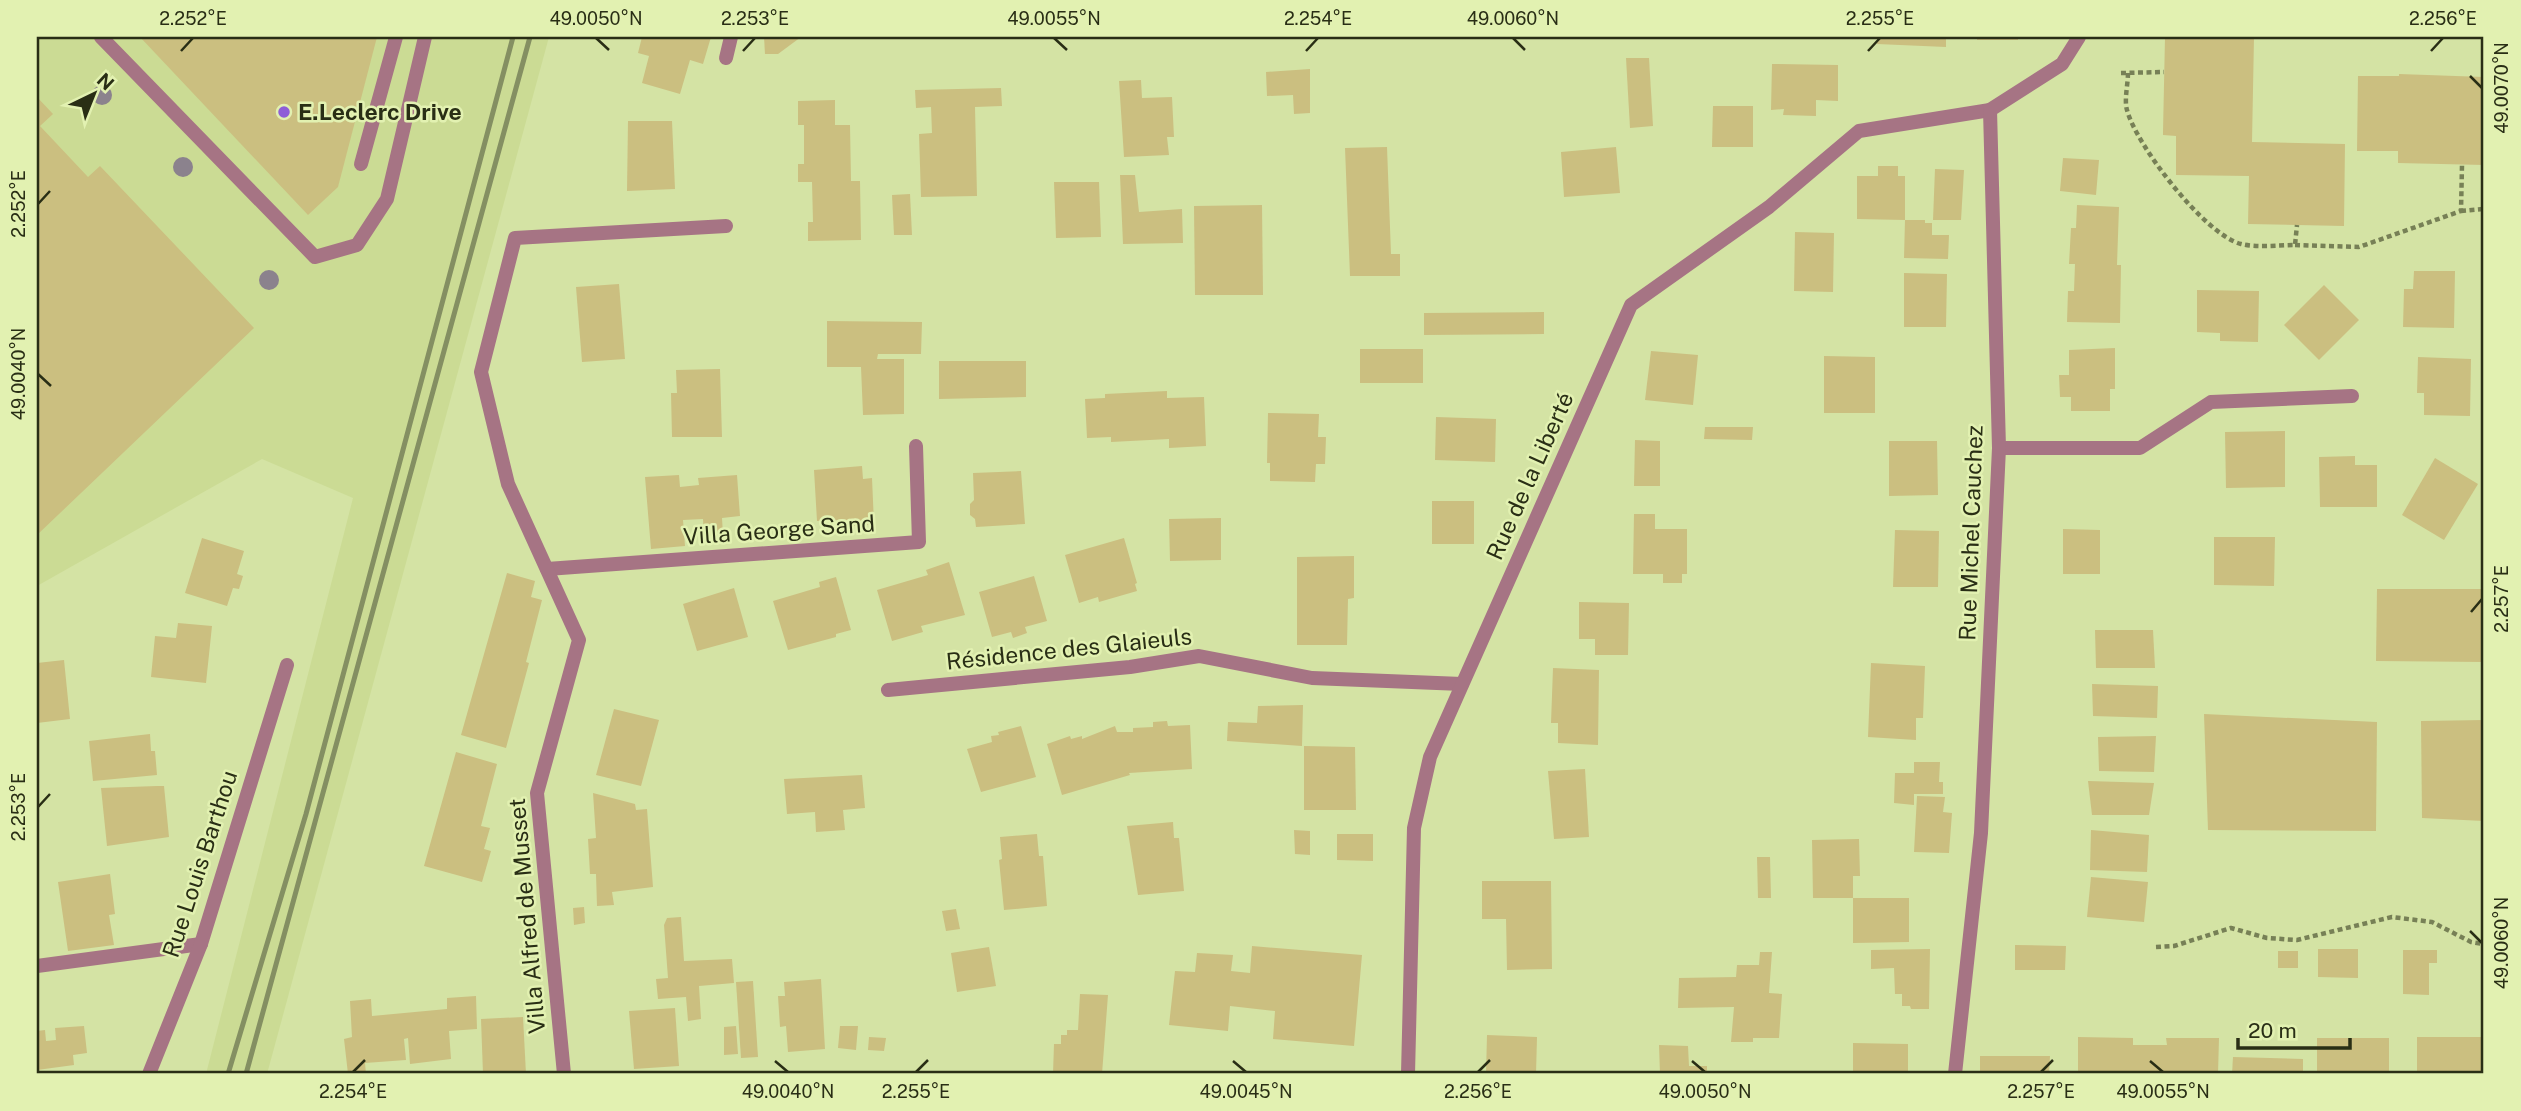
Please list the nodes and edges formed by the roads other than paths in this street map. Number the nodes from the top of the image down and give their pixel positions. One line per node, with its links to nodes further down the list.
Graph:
1 (101, 37): 3 (street)
2 (396, 37): 8 (street)
3 (425, 37)
4 (732, 37): 6 (street)
5 (2079, 37): 7 (street)
6 (726, 58)
7 (1990, 110): 12 (street, Rue Michel Cauchez); 15 (street, Rue de la Liberté)
8 (361, 164)
9 (726, 226): 13 (street, Villa Alfred de Musset)
10 (2352, 396): 12 (street)
11 (916, 446): 13 (street, Villa George Sand)
12 (1999, 449): 22 (street, Rue Michel Cauchez)
13 (547, 569): 20 (street, Villa Alfred de Musset)
14 (287, 665): 17 (street, Rue Louis Barthou)
15 (1462, 684): 16 (street, Résidence des Glaieuls); 21 (street, Rue de la Liberté)
16 (888, 690)
17 (201, 944): 18 (street); 19 (street, Rue Louis Barthou)
18 (37, 966)
19 (149, 1074)
20 (564, 1074)
21 (1408, 1074)
22 (1955, 1074)

